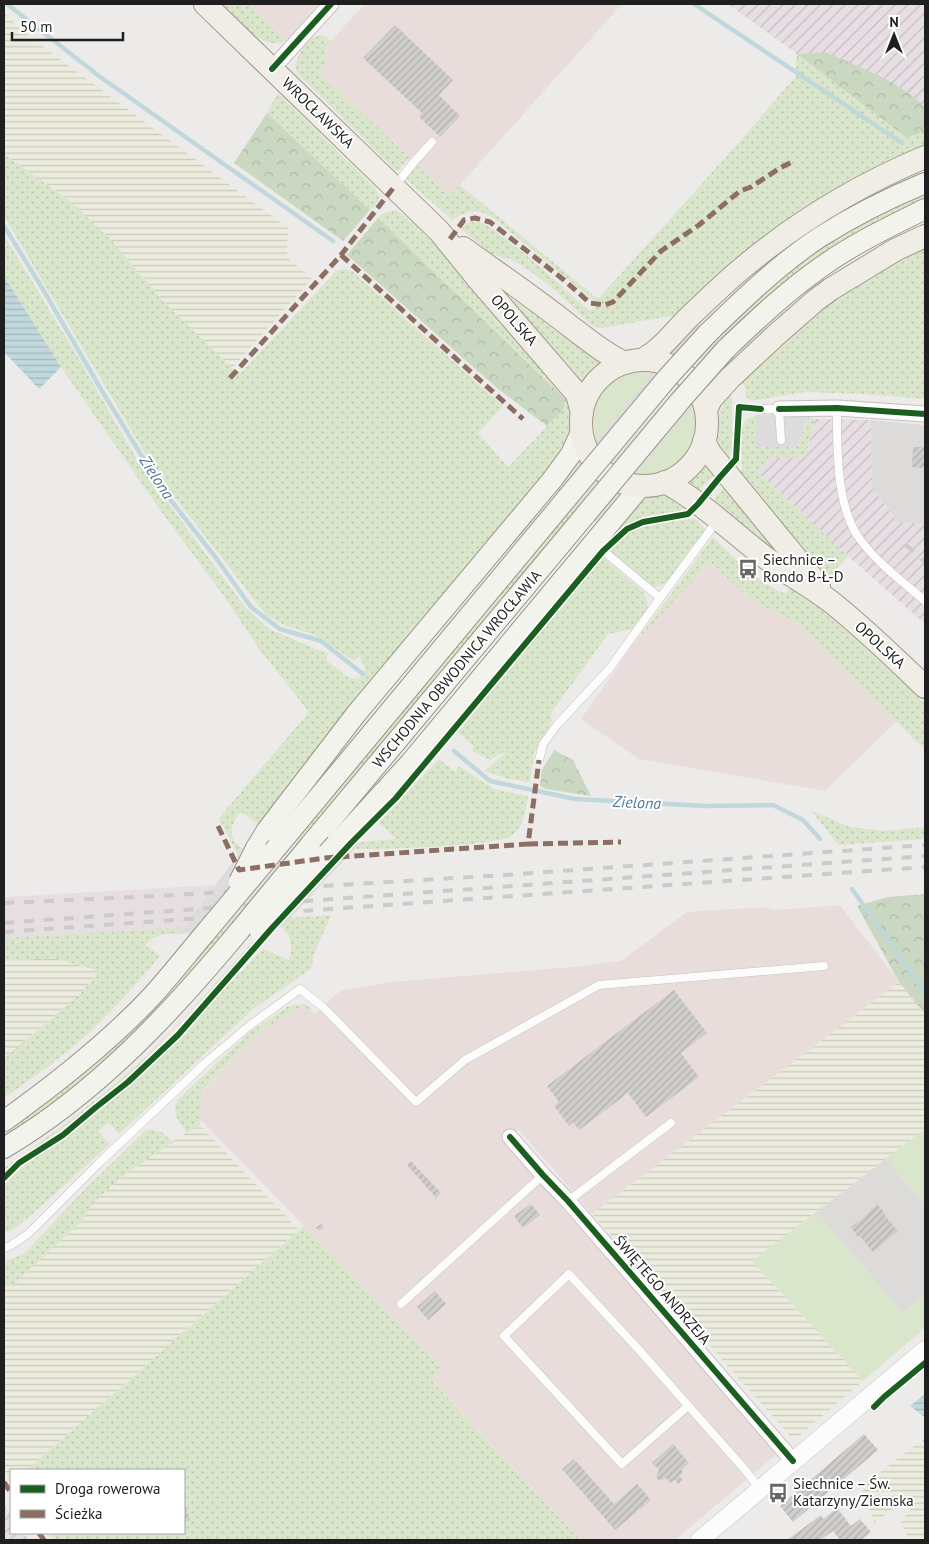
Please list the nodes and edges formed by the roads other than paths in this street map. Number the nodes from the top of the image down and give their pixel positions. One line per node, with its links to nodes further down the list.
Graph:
1 (205, 4): 3 (main road, WROCŁAWSKA)
2 (331, 4): 3 (street)
3 (272, 68): 7 (main road, WROCŁAWSKA)
4 (432, 142): 7 (lane)
5 (925, 157): 11 (main road)
6 (925, 183): 29 (main road, WSCHODNIA OBWODNICA WROCŁAWIA, bridge)
7 (402, 194): 9 (main road, OPOLSKA)
8 (925, 210): 30 (main road, WSCHODNIA OBWODNICA WROCŁAWIA, bridge)
9 (439, 231): 11 (main road, OPOLSKA); 17 (main road, OPOLSKA)
10 (925, 236): 15 (main road)
11 (633, 361): 15 (main road); 17 (main road)
12 (837, 408): 14 (street); 16 (street); 25 (lane)
13 (761, 409): 14 (lane)
14 (779, 409): 18 (lane)
15 (706, 410): 19 (main road)
16 (925, 414)
17 (581, 422): 21 (main road); 29 (main road, bridge)
18 (781, 440)
19 (704, 441): 20 (main road); 26 (main road, OPOLSKA)
20 (665, 482): 21 (main road); 22 (main road, OPOLSKA)
21 (641, 486): 23 (main road)
22 (719, 519): 24 (lane); 26 (main road, OPOLSKA)
23 (593, 542): 24 (lane); 30 (main road, bridge)
24 (660, 598): 28 (lane)
25 (925, 601)
26 (834, 604): 27 (main road, OPOLSKA)
27 (925, 687)
28 (539, 760)
29 (228, 906): 32 (main road, WSCHODNIA OBWODNICA WROCŁAWIA, bridge)
30 (249, 929): 35 (main road)
31 (824, 966): 38 (lane)
32 (4, 1121)
33 (671, 1123): 37 (lane)
34 (510, 1137): 36 (street, ŚWIĘTEGO ANDRZEJA)
35 (4, 1148)
36 (543, 1175): 37 (street, ŚWIĘTEGO ANDRZEJA); 39 (lane)
37 (568, 1200): 42 (street, ŚWIĘTEGO ANDRZEJA)
38 (4, 1248)
39 (401, 1304)
40 (925, 1350): 42 (street)
41 (688, 1406): 41 (lane); 43 (lane)
42 (793, 1461): 43 (street)
43 (760, 1489): 44 (street)
44 (704, 1539)

